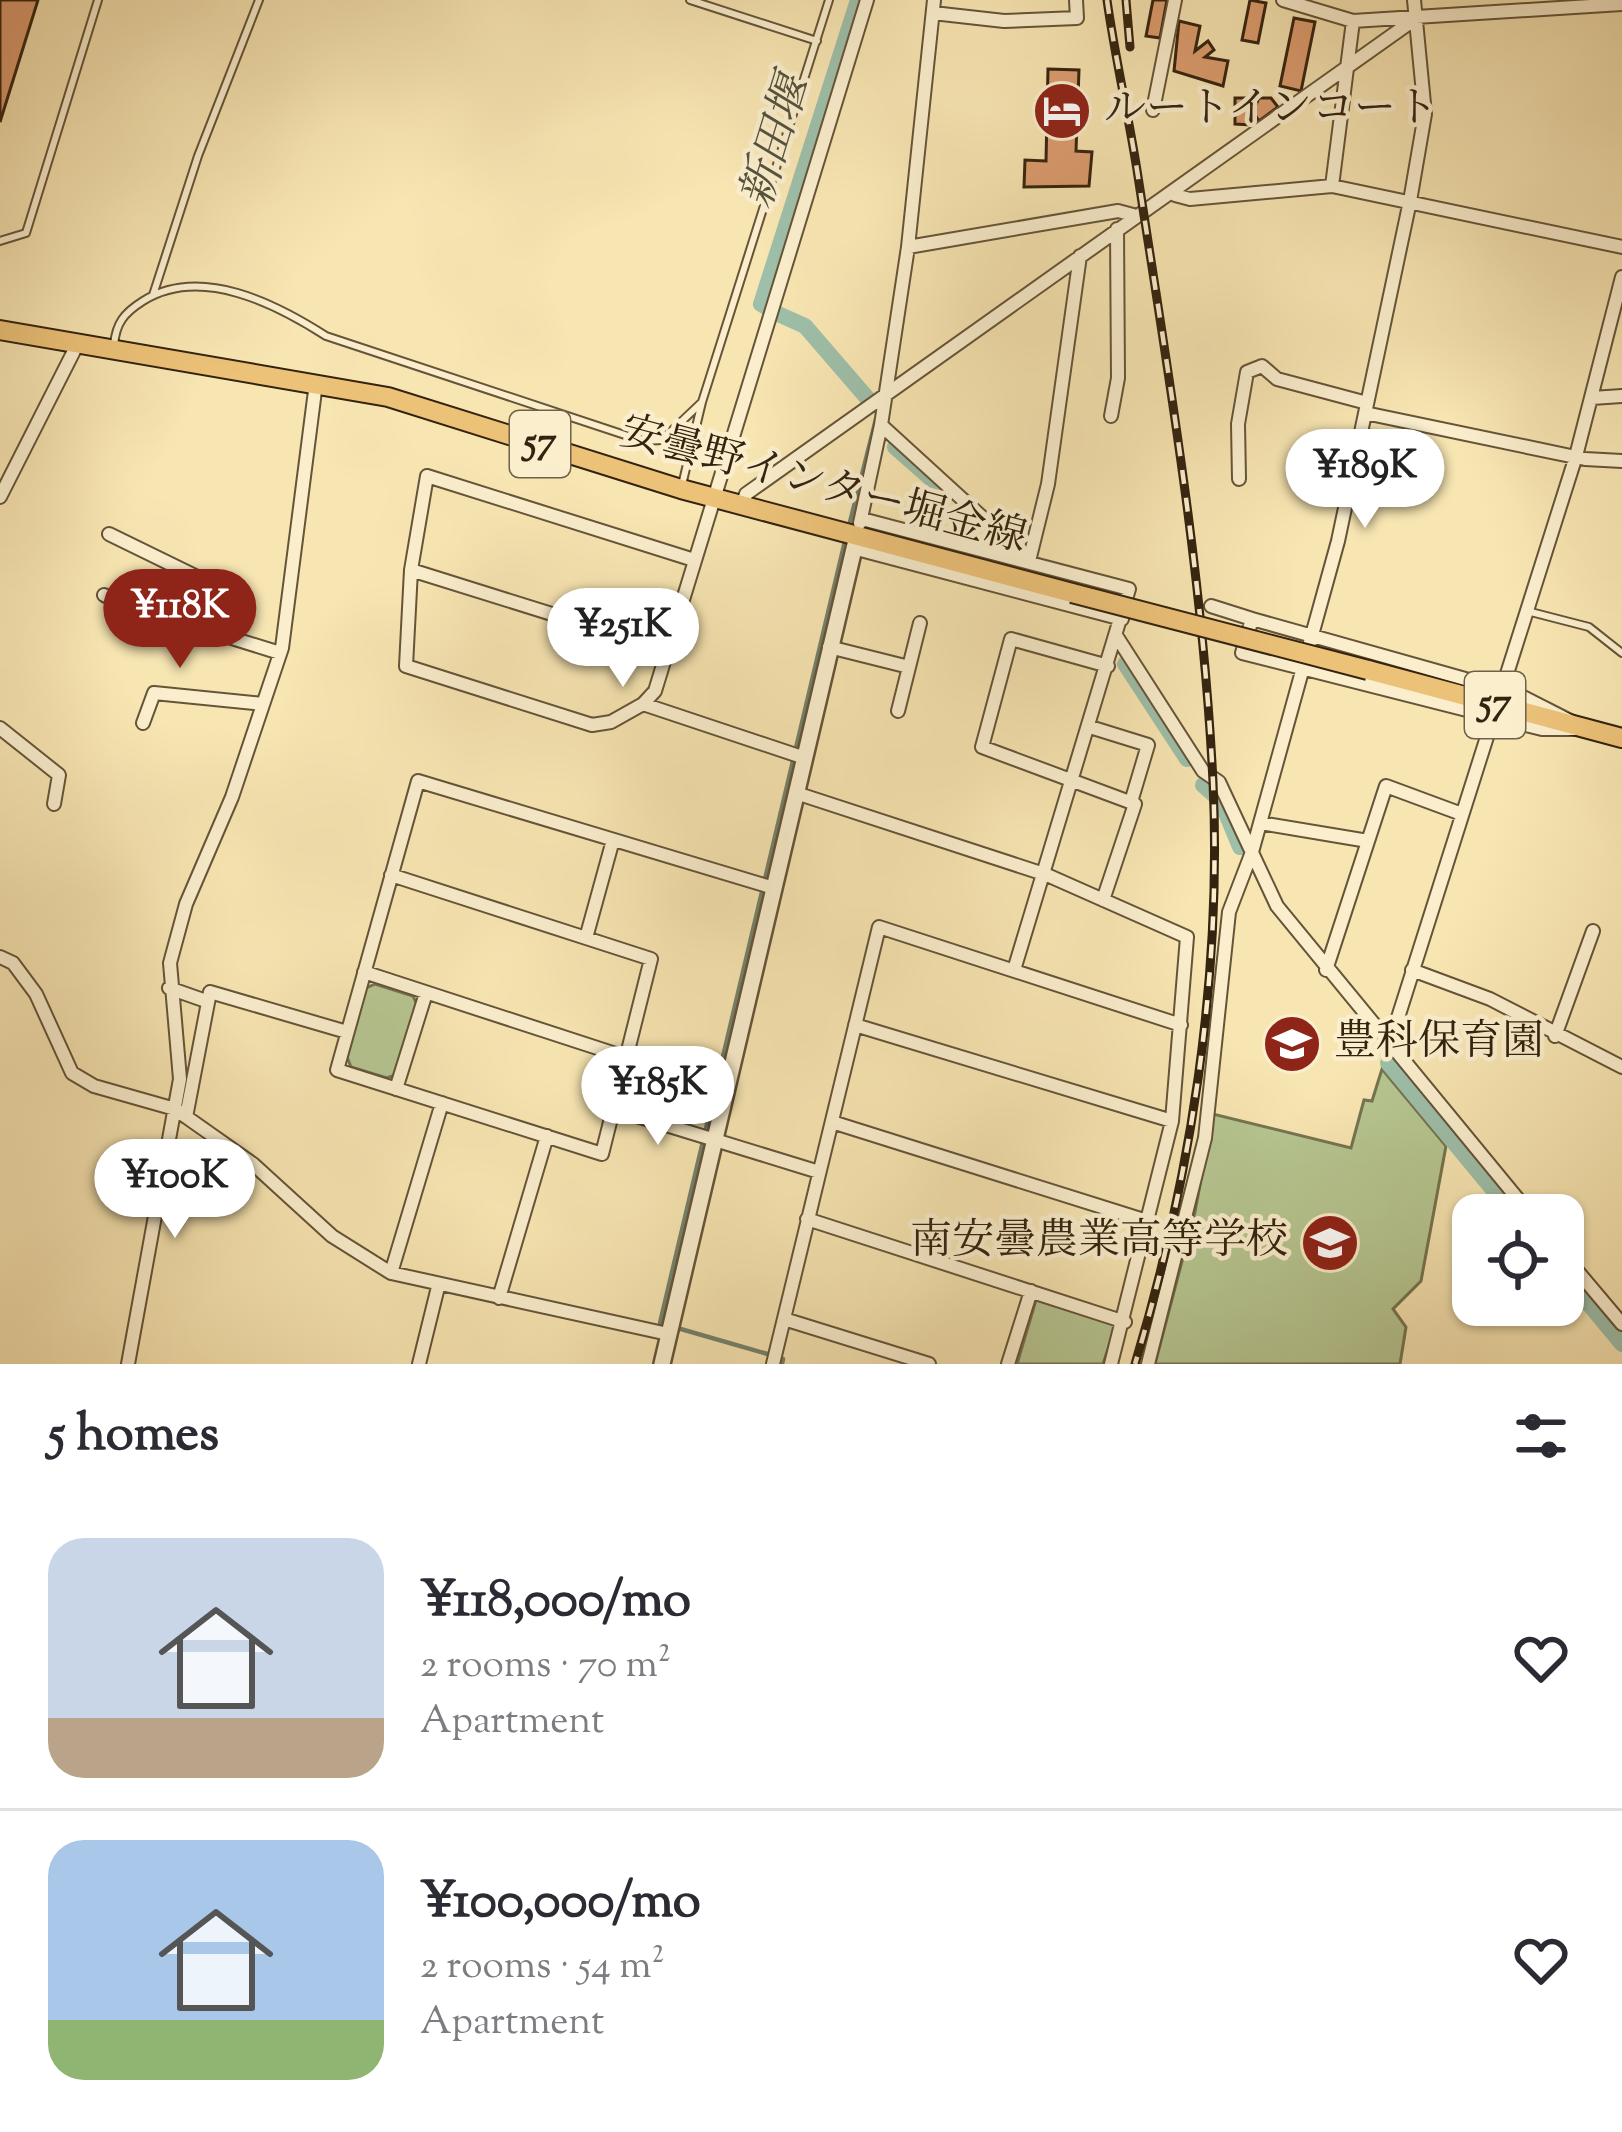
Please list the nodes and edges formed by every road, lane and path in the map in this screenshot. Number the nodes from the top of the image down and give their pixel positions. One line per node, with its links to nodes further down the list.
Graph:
1 (98, 0): 23 (lane)
2 (259, 0): 28 (lane)
3 (690, 0): 15 (lane)
4 (829, 0): 15 (lane)
5 (867, 0): 45 (street)
6 (1076, 0): 11 (street)
7 (1175, 0): 17 (street)
8 (1283, 0): 13 (street)
9 (1414, 0): 12 (street)
10 (1621, 3): 12 (street); 14 (street)
11 (933, 7): 24 (street)
12 (1415, 20): 13 (street); 16 (street); 20 (street)
13 (1353, 21): 16 (street)
14 (1622, 21)
15 (817, 41): 36 (lane)
16 (1349, 63): 18 (street); 19 (street)
17 (1153, 110)
18 (1332, 186): 19 (street); 20 (street)
19 (1175, 195): 21 (street)
20 (1410, 201): 25 (street); 37 (street)
21 (1133, 215): 22 (street); 24 (street)
22 (1117, 229): 26 (street); 38 (street)
23 (0, 241)
24 (908, 247): 33 (street)
25 (1622, 247)
26 (1080, 256): 33 (street); 50 (street)
27 (1622, 277): 35 (street)
28 (153, 295): 31 (lane); 36 (lane)
29 (0, 330): 30 (main road, 安曇野インター堀金線 / 57)
30 (78, 343): 31 (main road, 安曇野インター堀金線 / 57); 44 (street)
31 (114, 349): 32 (main road, 安曇野インター堀金線 / 57)
32 (316, 383): 43 (main road, 安曇野インター堀金線 / 57); 63 (street)
33 (888, 395): 39 (street); 46 (street)
34 (1622, 395): 35 (street)
35 (1592, 398): 40 (street)
36 (702, 402): 43 (lane)
37 (1366, 408): 40 (street); 42 (street); 59 (street)
38 (1111, 416)
39 (881, 425): 48 (street); 50 (street)
40 (1576, 456): 41 (street); 54 (street)
41 (1622, 461)
42 (1239, 479)
43 (681, 489): 45 (main road, 安曇野インター堀金線 / 57)
44 (0, 497)
45 (713, 498): 46 (main road, 安曇野インター堀金線 / 57); 49 (street)
46 (742, 506): 48 (main road, 安曇野インター堀金線 / 57)
47 (109, 534): 57 (street)
48 (857, 534): 50 (street); 55 (street); 61 (street); 68 (main road, 安曇野インター堀金線 / 57, bridge)
49 (694, 560): 51 (street); 62 (street)
50 (1030, 561): 55 (street)
51 (411, 570): 62 (street); 70 (street)
52 (104, 595): 57 (street)
53 (1211, 606): 56 (street)
54 (1524, 610): 64 (lane); 68 (street)
55 (1122, 619): 60 (street)
56 (1252, 619): 59 (street); 67 (street)
57 (182, 622): 63 (street)
58 (920, 623): 66 (street)
59 (1313, 637): 67 (street); 68 (street)
60 (1117, 638): 65 (street); 85 (street)
61 (829, 647): 66 (street); 76 (street)
62 (667, 650): 70 (street)
63 (280, 653): 69 (street)
64 (1622, 653)
65 (1108, 666): 73 (street); 77 (street)
66 (909, 667): 71 (street)
67 (1303, 670): 68 (street); 82 (street)
68 (1494, 703): 75 (main road, 安曇野インター堀金線 / 57); 81 (street)
69 (263, 704): 72 (street); 97 (street)
70 (643, 704): 76 (street)
71 (898, 711)
72 (143, 722)
73 (1090, 727): 77 (street); 79 (street)
74 (0, 728): 80 (street)
75 (1622, 738)
76 (802, 757): 78 (street)
77 (1074, 780): 79 (street); 87 (street)
78 (796, 793): 87 (street); 88 (street)
79 (1131, 802): 89 (street)
80 (54, 804)
81 (1460, 813): 84 (street); 95 (street)
82 (1260, 823): 84 (street); 85 (street)
83 (613, 840): 86 (street); 88 (street); 91 (street)
84 (1368, 842): 94 (street)
85 (1252, 852): 94 (street); 135 (street)
86 (391, 875): 91 (street); 96 (street)
87 (1047, 875): 89 (street); 93 (street)
88 (774, 888): 114 (street)
89 (1103, 900): 101 (street)
90 (1593, 931): 103 (street)
91 (586, 938): 105 (street)
92 (0, 957): 110 (street)
93 (1014, 970): 100 (street); 101 (street)
94 (1326, 970): 104 (street)
95 (1412, 970): 103 (street); 104 (street)
96 (364, 972): 98 (street); 102 (street)
97 (169, 988): 99 (street); 110 (street)
98 (426, 993): 105 (street); 107 (street)
99 (206, 1001): 102 (street); 110 (street)
100 (855, 1025): 111 (street); 112 (street)
101 (1181, 1025): 111 (street)
102 (347, 1031): 107 (street)
103 (1555, 1036): 106 (street)
104 (1389, 1046): 116 (street)
105 (625, 1057): 109 (street)
106 (1622, 1066)
107 (396, 1089): 108 (street)
108 (442, 1103): 113 (street); 119 (street)
109 (614, 1108): 113 (street); 114 (street)
110 (180, 1113): 119 (street); 128 (street)
111 (1172, 1121): 118 (street)
112 (832, 1122): 115 (street); 118 (street)
113 (547, 1136): 123 (street)
114 (716, 1141): 115 (street); 127 (street)
115 (819, 1172): 117 (street)
116 (1513, 1194)
117 (807, 1219): 122 (street); 124 (street)
118 (1150, 1222): 125 (street)
119 (392, 1274): 121 (street)
120 (1584, 1279): 126 (street)
121 (438, 1287): 123 (street); 129 (street)
122 (1031, 1291): 125 (street); 133 (street)
123 (499, 1298): 127 (street)
124 (784, 1319): 131 (street); 132 (street)
125 (1125, 1322): 134 (street)
126 (1622, 1324)
127 (668, 1334): 130 (street)
128 (128, 1364)
129 (419, 1364)
130 (662, 1364)
131 (773, 1364)
132 (929, 1364)
133 (1008, 1364)
134 (1111, 1364)
135 (1148, 1364)

